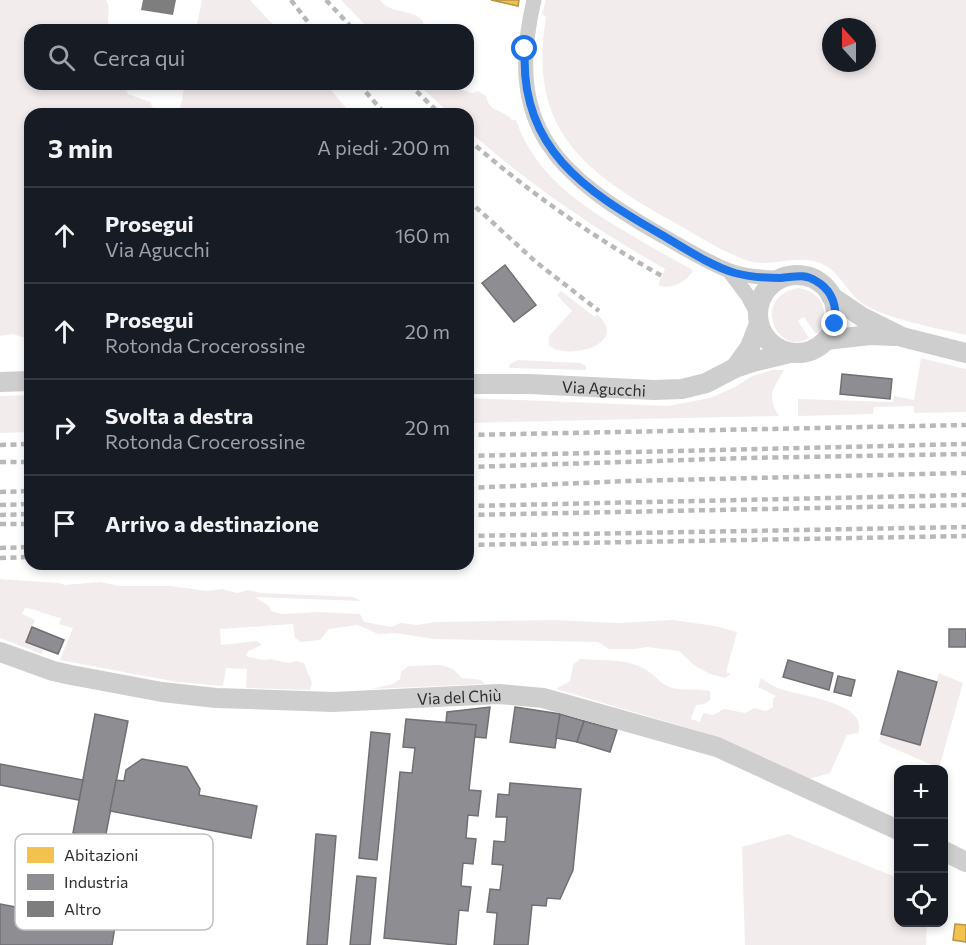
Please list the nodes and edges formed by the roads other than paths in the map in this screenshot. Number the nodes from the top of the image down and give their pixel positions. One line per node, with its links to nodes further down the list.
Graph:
1 (534, 0): 2 (street)
2 (729, 271): 3 (street); 5 (street)
3 (784, 278): 4 (street); 5 (street)
4 (831, 296): 6 (street); 7 (street)
5 (758, 319): 8 (street); 10 (street, Via Agucchi)
6 (902, 337): 7 (street); 9 (street)
7 (826, 340): 8 (street)
8 (790, 353): 10 (street, Via Agucchi)
9 (966, 353)
10 (735, 368): 13 (street, Via Agucchi)
11 (24, 381): 12 (street)
12 (0, 382)
13 (474, 384)
14 (0, 651): 15 (street, Via del Chiù)
15 (894, 828)
16 (948, 853): 17 (street)
17 (966, 862)

